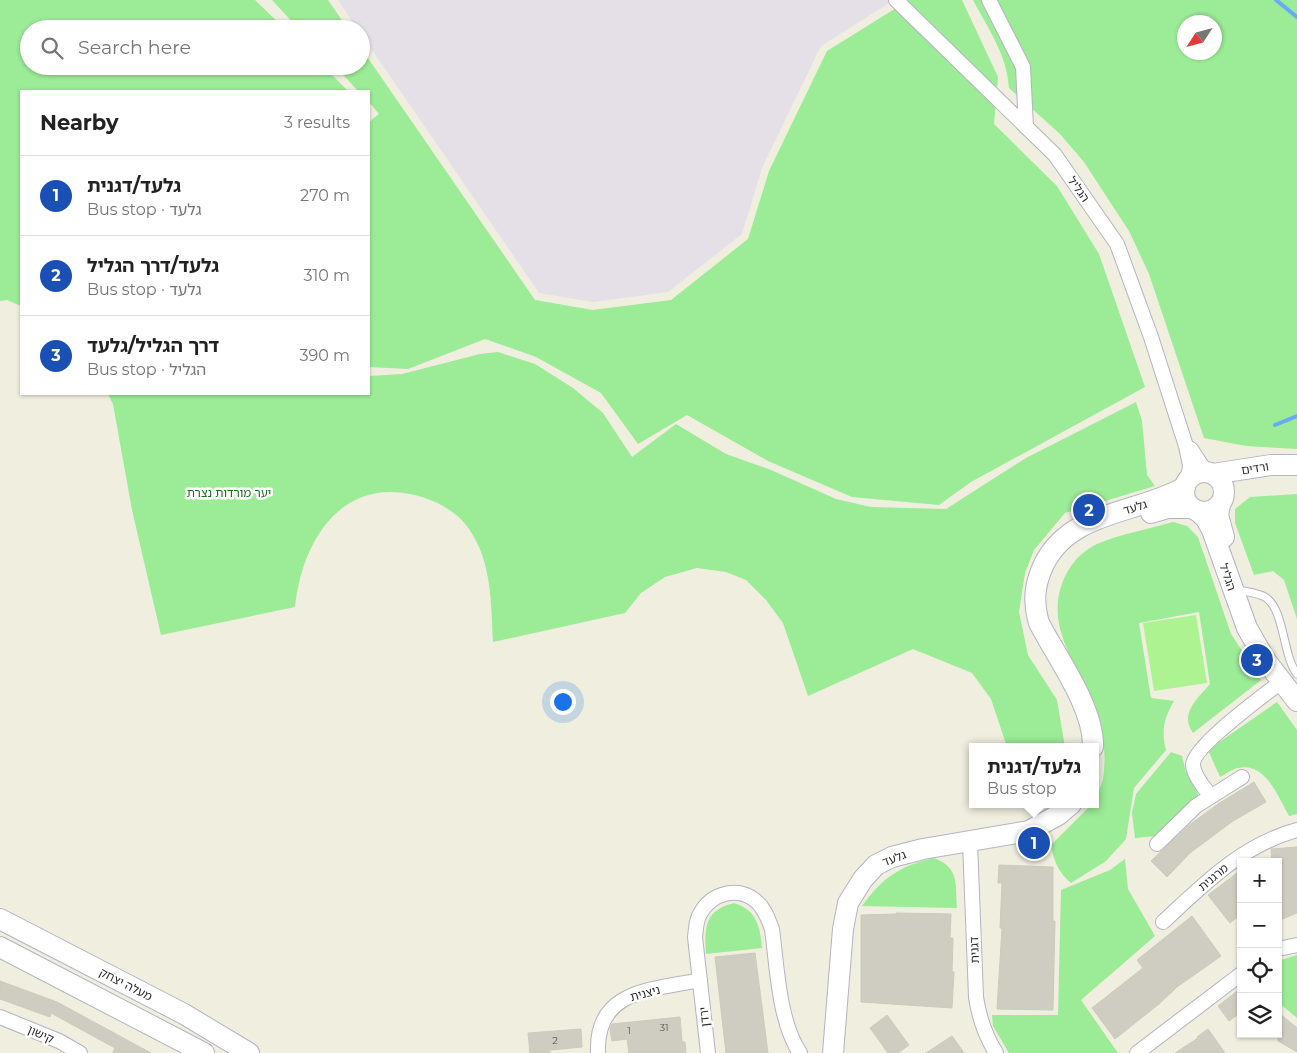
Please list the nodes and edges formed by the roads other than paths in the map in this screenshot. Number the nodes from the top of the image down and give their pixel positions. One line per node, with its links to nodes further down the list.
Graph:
1 (896, 0): 3 (street, הגליל)
2 (989, 0): 3 (street)
3 (1026, 127): 4 (street, הגליל)
4 (1181, 430): 7 (street, הגליל); 7 (street, הגליל)
5 (1297, 465): 7 (street, ורדים)
6 (1297, 477): 8 (street, ורדים)
7 (1198, 479): 8 (street); 9 (street); 12 (street, גלעד)
8 (1221, 502): 9 (street); 10 (street, הגליל)
9 (1195, 510): 11 (street, הגליל); 12 (street, גלעד)
10 (1240, 590): 11 (street, הגליל); 13 (lane)
11 (1256, 644): 13 (street, הגליל)
12 (1054, 651): 15 (street, גלעד)
13 (1289, 678): 14 (street, הגליל); 17 (street)
14 (1297, 701)
15 (1092, 743)
16 (1242, 777): 17 (street)
17 (1210, 796): 21 (street)
18 (1066, 808): 20 (street, גלעד)
19 (1297, 830): 23 (street, מרגנית)
20 (970, 842): 36 (street, גלעד); 37 (street, דגנית)
21 (1157, 844)
22 (0, 920): 32 (street, מעלה יצחק)
23 (1163, 922)
24 (1297, 945): 26 (street)
25 (0, 947): 31 (street, מעלה יצחק)
26 (1282, 948)
27 (1237, 977): 38 (street)
28 (700, 980): 33 (street, ניצנית); 34 (street, ירדן); 35 (street, ירדן)
29 (0, 1017): 30 (street, קישון)
30 (80, 1053)
31 (204, 1053)
32 (249, 1053)
33 (598, 1053)
34 (708, 1053)
35 (800, 1053)
36 (833, 1053)
37 (996, 1053)
38 (1137, 1053)

